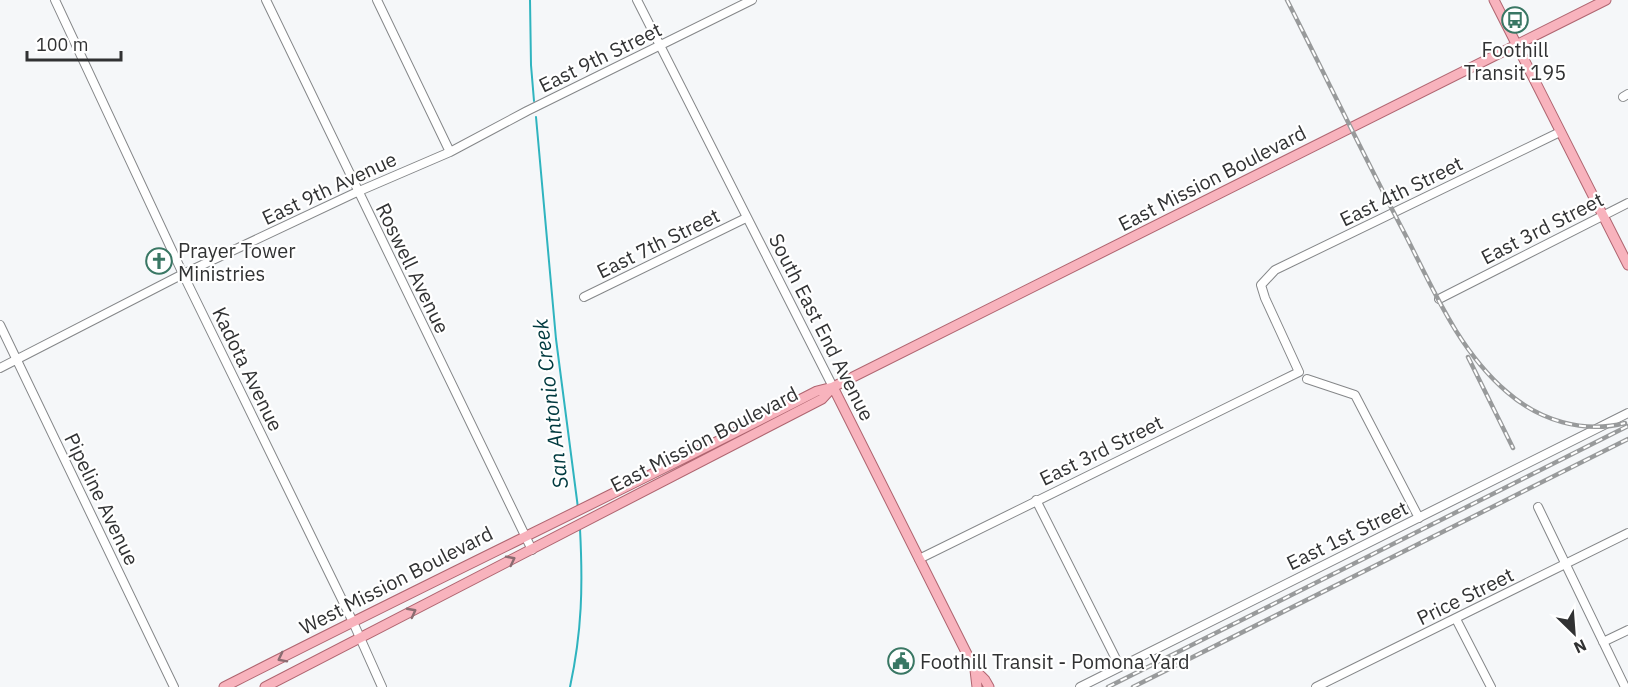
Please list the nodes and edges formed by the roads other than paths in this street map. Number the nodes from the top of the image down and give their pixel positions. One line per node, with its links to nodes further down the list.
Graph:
1 (55, 0): 18 (street, Kadota Avenue)
2 (266, 0): 13 (street, Roswell Avenue)
3 (377, 0): 12 (street)
4 (637, 0): 9 (street, South East End Avenue)
5 (752, 0): 9 (street, East 9th Street)
6 (1494, 0): 8 (main road)
7 (1606, 0): 8 (main road, East Mission Boulevard)
8 (1517, 45): 11 (main road); 26 (main road, East Mission Boulevard)
9 (660, 46): 10 (street, East 9th Street); 16 (street, South East End Avenue)
10 (527, 111): 12 (street, East 9th Avenue)
11 (1560, 132): 15 (main road); 24 (street, East 4th Street)
12 (450, 152): 13 (street, East 9th Avenue)
13 (357, 192): 18 (street, East 9th Avenue); 33 (street, Roswell Avenue)
14 (1628, 203): 15 (street, East 3rd Street)
15 (1604, 215): 17 (main road); 20 (street, East 3rd Street)
16 (746, 218): 19 (street, East 7th Street); 26 (street, South East End Avenue)
17 (1628, 265)
18 (183, 274): 22 (street, East 9th Avenue); 38 (street, Kadota Avenue)
19 (584, 297)
20 (1439, 299)
21 (0, 325): 22 (street, Pipeline Avenue)
22 (17, 360): 23 (street, East 9th Avenue); 44 (street, Pipeline Avenue)
23 (0, 368)
24 (1299, 372): 28 (street, East 3rd Street)
25 (1306, 379): 31 (street)
26 (833, 387): 29 (main road, East Mission Boulevard); 34 (main road, East Mission Boulevard); 35 (main road, South East End Avenue)
27 (1628, 413): 31 (street, East 1st Street)
28 (1036, 500): 35 (street, East 3rd Street); 42 (street)
29 (584, 507): 33 (main road, West Mission Boulevard)
30 (1538, 507): 36 (street)
31 (1419, 518): 42 (street, East 1st Street)
32 (1628, 533): 36 (street, Price Street)
33 (525, 535): 34 (street, Roswell Avenue); 38 (main road, West Mission Boulevard)
34 (531, 550): 40 (main road, East Mission Boulevard, one-way to 34)
35 (919, 559): 43 (main road, South East End Avenue)
36 (1565, 564): 37 (street, Price Street); 41 (street)
37 (1456, 619): 51 (street, Price Street); 52 (street)
38 (353, 622): 40 (street, Kadota Avenue); 45 (main road, West Mission Boulevard, one-way to 45)
39 (1628, 630): 41 (street)
40 (360, 639): 46 (main road, East Mission Boulevard); 47 (street, Kadota Avenue)
41 (1603, 642): 53 (street)
42 (1120, 667): 50 (street, East 1st Street)
43 (975, 670): 48 (main road); 49 (main road)
44 (174, 687)
45 (224, 687)
46 (265, 687)
47 (382, 687)
48 (977, 687)
49 (989, 687)
50 (1080, 687)
51 (1316, 687)
52 (1491, 687)
53 (1625, 687)

